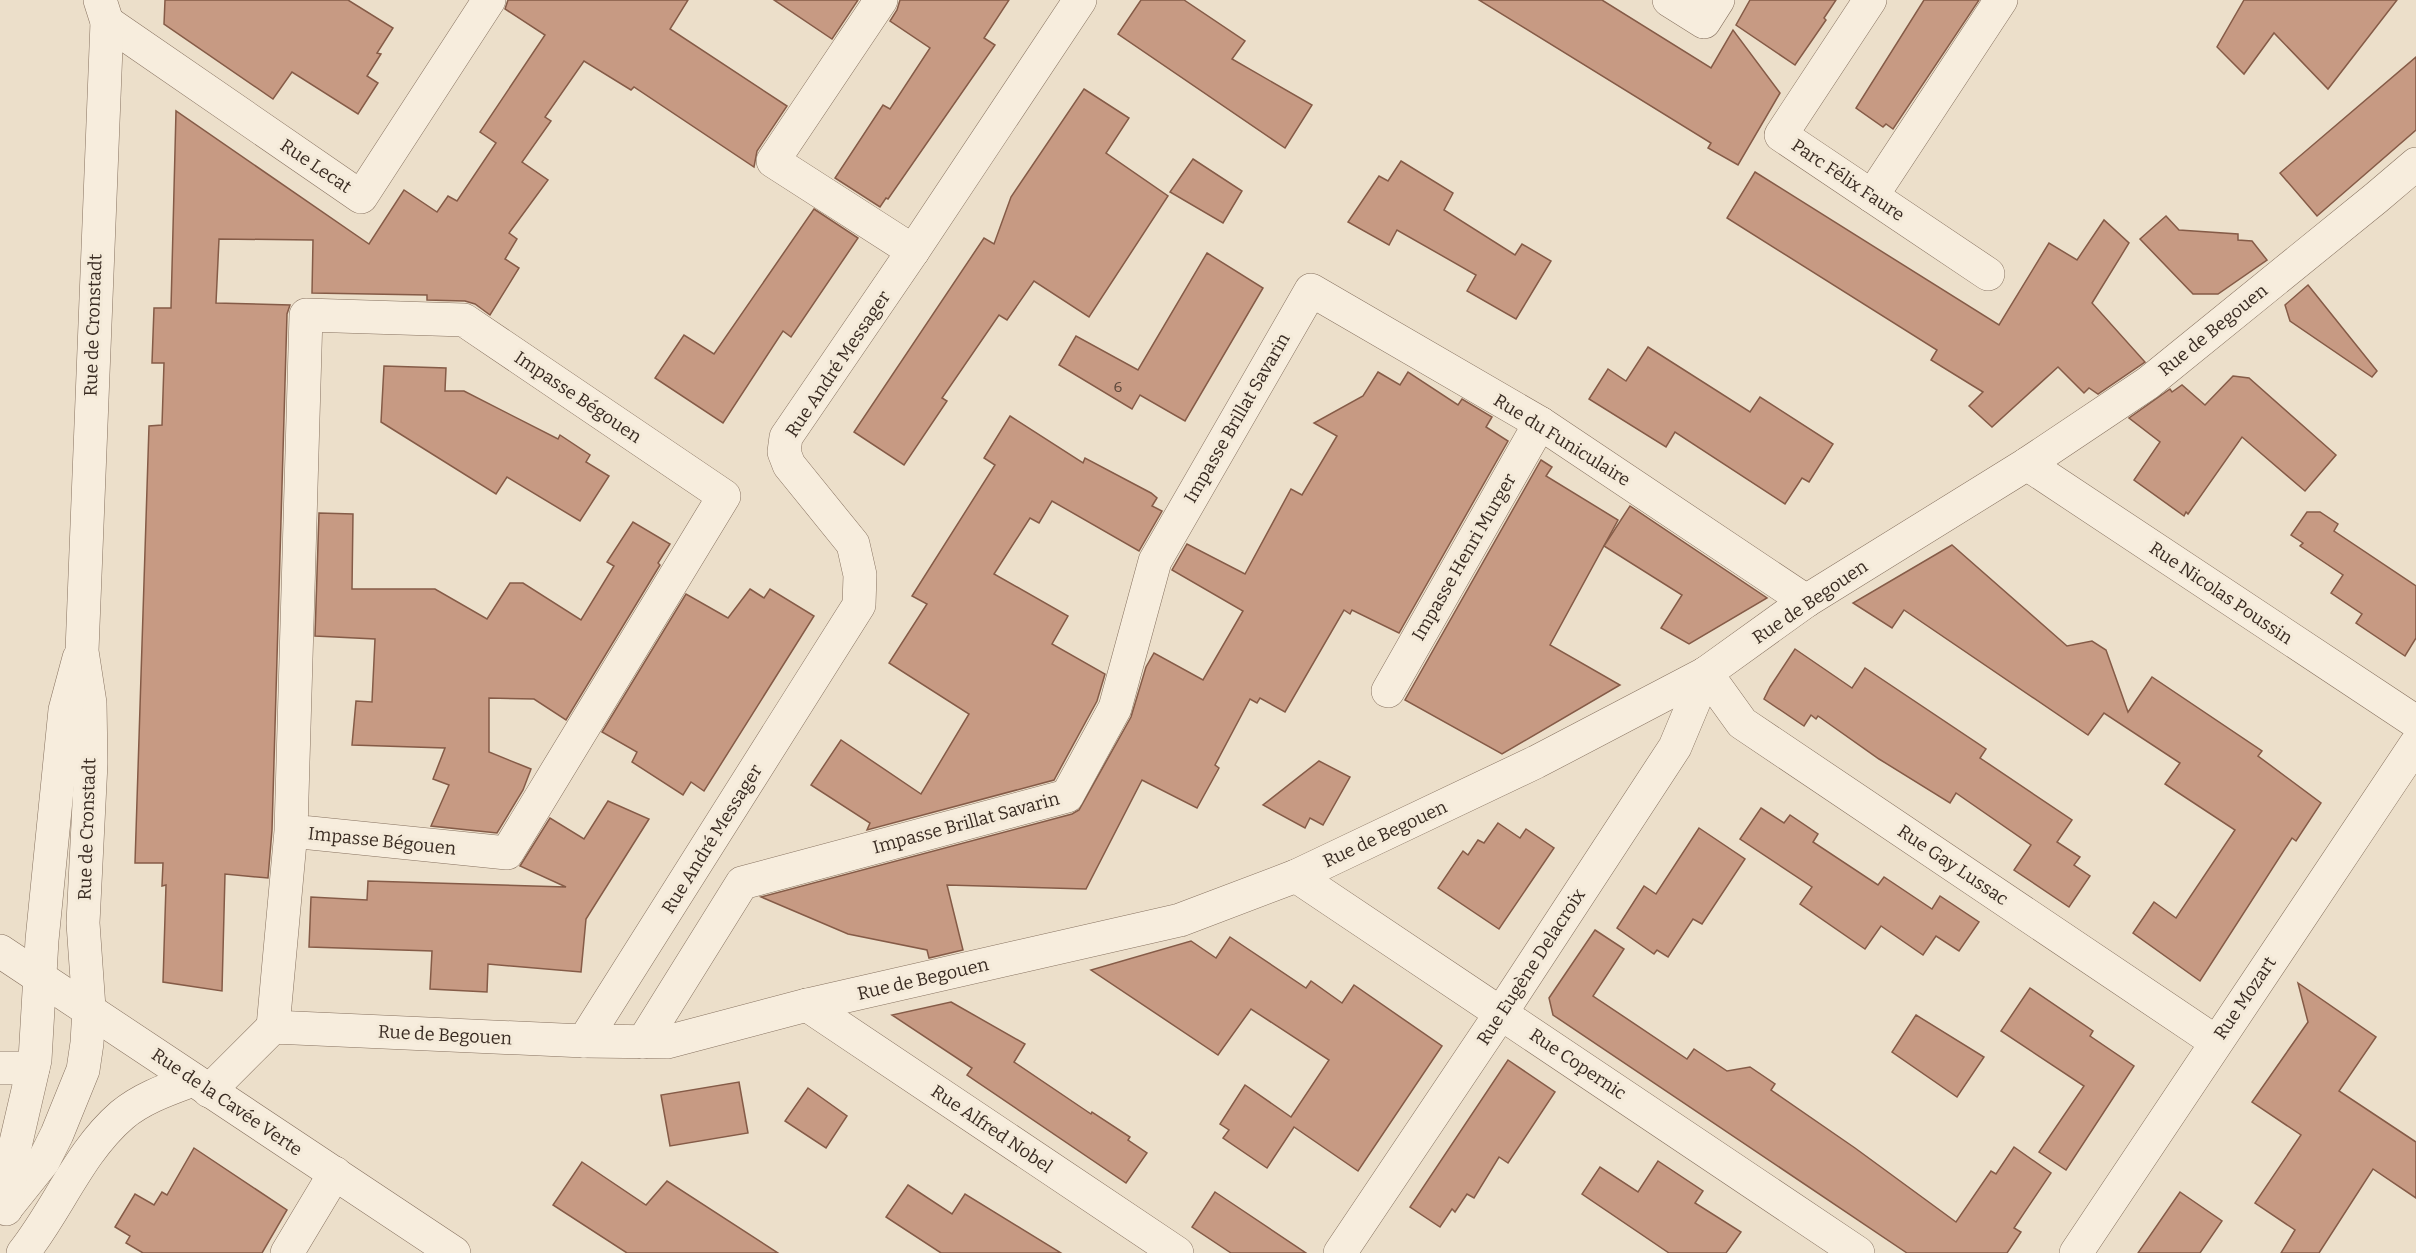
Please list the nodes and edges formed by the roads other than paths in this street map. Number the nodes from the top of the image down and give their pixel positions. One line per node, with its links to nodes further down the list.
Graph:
1 (489, 0): 8 (street, Rue Lecat)
2 (881, 0): 11 (street)
3 (1080, 0): 11 (street, Rue André Messager)
4 (1669, 0): 5 (street)
5 (1718, 0)
6 (1869, 0): 10 (street, Parc Félix Faure)
7 (2001, 0): 10 (street)
8 (103, 11): 17 (street, Rue de Cronstadt)
9 (2416, 164): 15 (street, Rue de Begouen)
10 (1872, 196): 12 (street, Parc Félix Faure)
11 (914, 251): 30 (street, Rue André Messager)
12 (1988, 274)
13 (1311, 290): 14 (street, Rue du Funiculaire); 31 (street, Impasse Brillat Savarin)
14 (1540, 423): 16 (street, Rue du Funiculaire); 19 (street, Impasse Henri Murger)
15 (2027, 464): 16 (street, Rue de Begouen); 20 (street, Rue Nicolas Poussin)
16 (1806, 601): 18 (street, Rue de Begouen)
17 (82, 651): 25 (street, Rue de Cronstadt); 27 (street, Rue de Cronstadt)
18 (1706, 673): 23 (street, Rue de Begouen); 28 (street, Rue Eugène Delacroix); 32 (street, Rue Gay Lussac)
19 (1388, 691)
20 (2416, 722)
21 (2416, 744): 32 (street, Rue Mozart)
22 (291, 831): 22 (street, Impasse Bégouen); 29 (street, Impasse Bégouen)
23 (1296, 876): 26 (street, Rue de Begouen); 28 (street, Rue Copernic)
24 (0, 951): 25 (street, Rue de la Cavée Verte)
25 (41, 976): 27 (street, Rue de la Cavée Verte); 34 (street, Rue de Cronstadt)
26 (807, 1005): 31 (street, Rue de Begouen); 41 (street, Rue Alfred Nobel)
27 (89, 1008): 35 (street, Rue de la Cavée Verte); 37 (street, Rue de Cronstadt)
28 (1501, 1012): 42 (street, Rue Eugène Delacroix); 43 (street, Rue Copernic)
29 (273, 1027): 30 (street, Rue de Begouen); 35 (street)
30 (584, 1041): 31 (street, Rue de Begouen)
31 (643, 1042)
32 (2216, 1042): 44 (street, Rue Mozart)
33 (0, 1068): 34 (street)
34 (33, 1068): 37 (street, Rue de Cronstadt)
35 (201, 1085): 36 (street, Rue de la Cavée Verte); 38 (street)
36 (335, 1173): 39 (street); 40 (street, Rue de la Cavée Verte)
37 (4, 1215)
38 (23, 1253)
39 (287, 1253)
40 (454, 1253)
41 (1177, 1253)
42 (1340, 1253)
43 (1858, 1253)
44 (2076, 1253)

